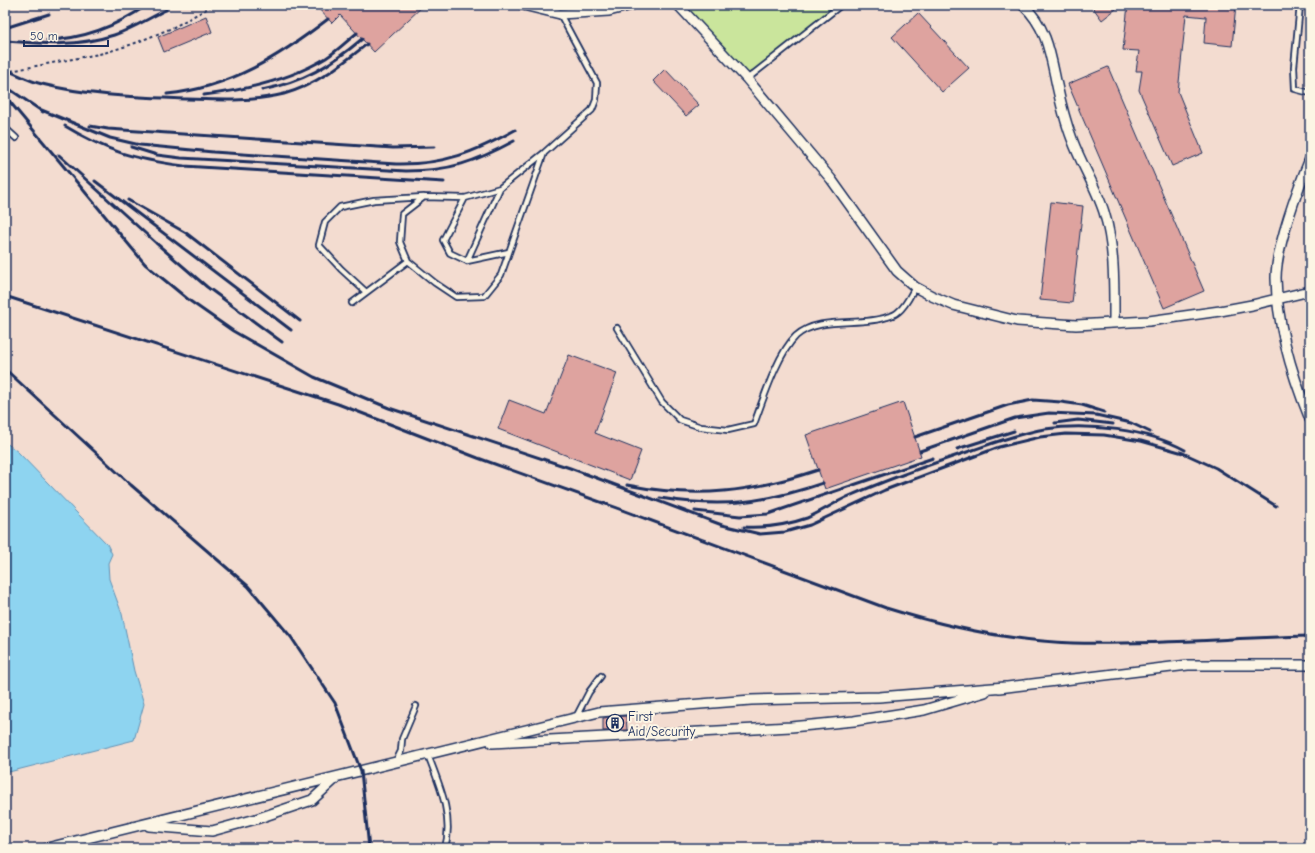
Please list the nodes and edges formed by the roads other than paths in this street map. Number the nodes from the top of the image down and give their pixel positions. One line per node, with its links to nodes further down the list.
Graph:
1 (523, 5): 7 (street)
2 (632, 5): 7 (street)
3 (678, 5): 8 (street)
4 (841, 5): 8 (lane)
5 (1023, 5): 25 (street)
6 (1300, 5): 9 (lane)
7 (560, 14): 12 (lane)
8 (747, 79): 20 (street)
9 (1310, 93)
10 (5, 128): 11 (lane)
11 (16, 138)
12 (544, 152): 14 (lane); 17 (lane)
13 (1310, 159): 23 (street)
14 (500, 188): 16 (lane); 19 (lane)
15 (424, 197): 16 (lane); 18 (lane); 22 (lane)
16 (465, 198): 19 (lane)
17 (509, 252): 18 (lane); 19 (lane)
18 (408, 261): 22 (lane)
19 (467, 261)
20 (915, 287): 25 (street); 26 (lane)
21 (1310, 291): 23 (street)
22 (366, 292): 24 (lane)
23 (1278, 299): 25 (street); 27 (street)
24 (352, 303)
25 (1114, 323)
26 (617, 328)
27 (1310, 419)
28 (1310, 665): 30 (street)
29 (601, 676): 32 (lane)
30 (1004, 687): 32 (street); 33 (street)
31 (416, 706): 35 (lane)
32 (576, 717): 33 (street)
33 (470, 744): 34 (street)
34 (428, 755): 35 (street); 39 (lane)
35 (396, 763): 36 (street)
36 (337, 777): 37 (street); 37 (street)
37 (140, 825): 38 (street)
38 (47, 848)
39 (445, 848)

